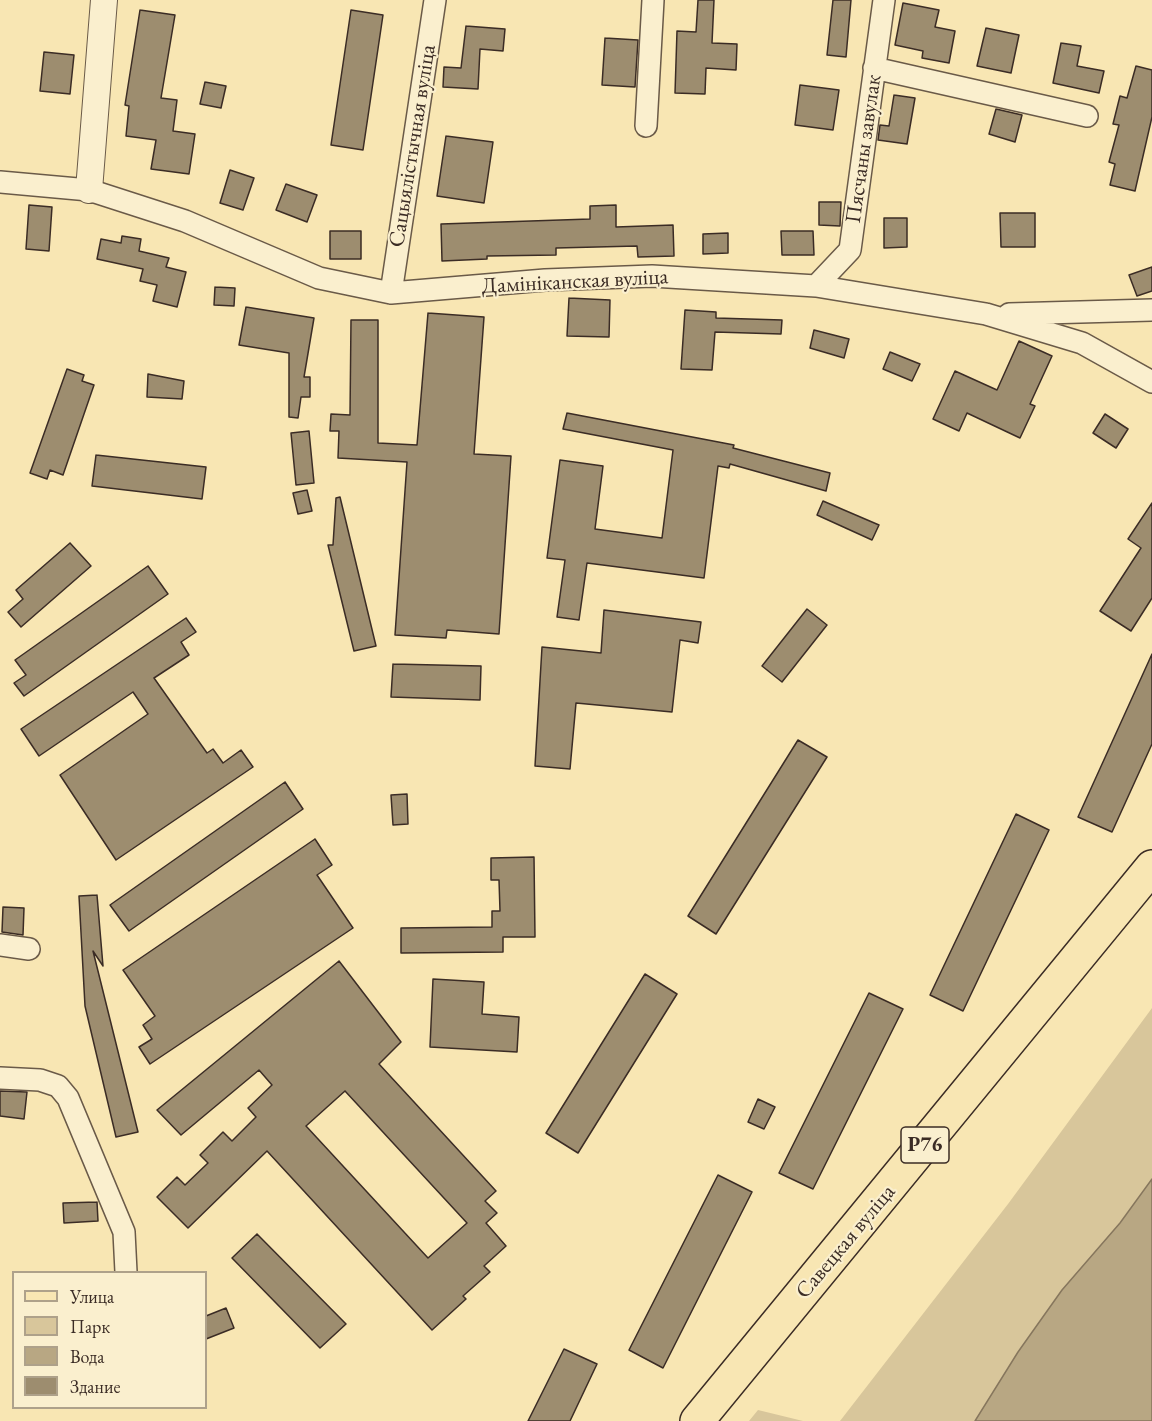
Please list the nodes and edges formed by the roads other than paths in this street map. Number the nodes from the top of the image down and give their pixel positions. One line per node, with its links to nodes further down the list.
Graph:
1 (104, 0): 9 (street)
2 (435, 0): 11 (street, Сацыялістычная вуліца)
3 (653, 0): 7 (street)
4 (884, 0): 5 (street, Пясчаны завулак)
5 (874, 68): 6 (street); 10 (street, Пясчаны завулак)
6 (1087, 116)
7 (646, 126)
8 (0, 182): 9 (street, Дамініканская вуліца)
9 (88, 190): 11 (street, Дамініканская вуліца)
10 (816, 286): 11 (street, Дамініканская вуліца); 13 (street, Дамініканская вуліца)
11 (391, 293)
12 (1152, 310): 13 (street)
13 (986, 314): 14 (street, Дамініканская вуліца)
14 (1152, 382)
15 (1152, 867): 20 (main road, Савецкая вуліца / Р76)
16 (0, 945): 17 (street)
17 (29, 949)
18 (0, 1078): 19 (street)
19 (126, 1271)
20 (697, 1421)

